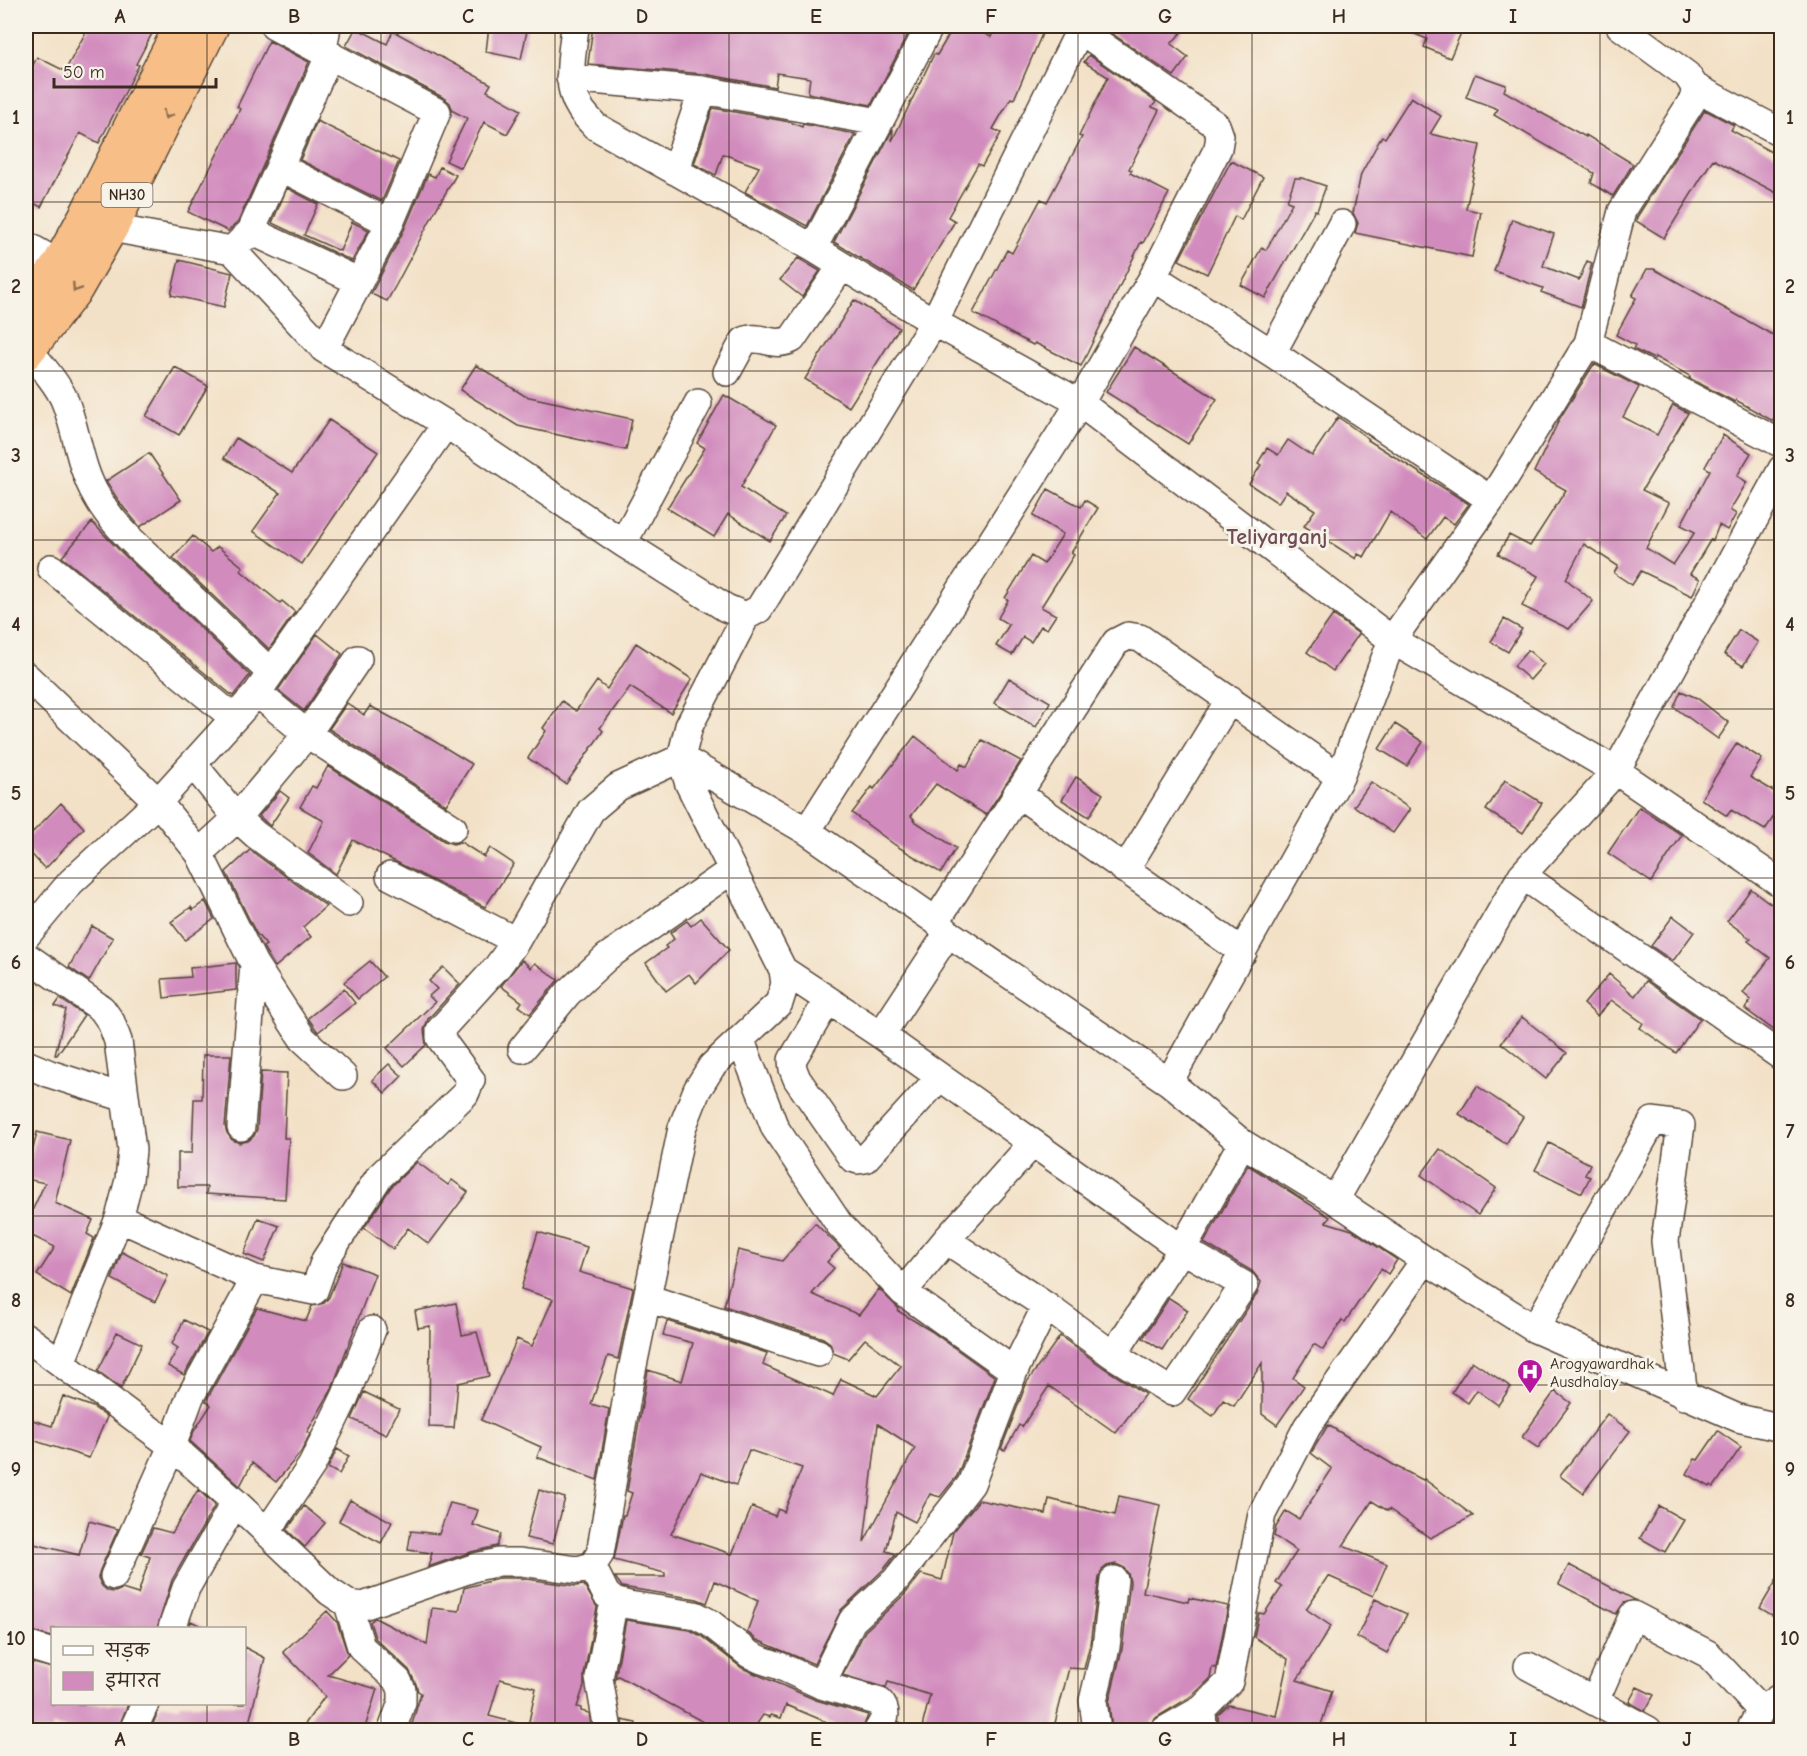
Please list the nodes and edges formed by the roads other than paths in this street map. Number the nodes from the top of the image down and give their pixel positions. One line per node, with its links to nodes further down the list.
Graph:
1 (181, 26): 16 (highway, NH30)
2 (212, 26): 16 (highway, NH30, one-way to 16)
3 (274, 26): 8 (street)
4 (575, 26): 9 (street)
5 (930, 26): 12 (street)
6 (1620, 26): 10 (street)
7 (1081, 28): 25 (street); 28 (street)
8 (326, 43): 14 (street); 17 (street)
9 (570, 78): 11 (street); 15 (street)
10 (1695, 87): 13 (street); 29 (street)
11 (703, 90): 12 (street); 15 (street)
12 (879, 122): 21 (street)
13 (1782, 132)
14 (280, 167): 17 (street); 19 (street)
15 (675, 171): 21 (street)
16 (99, 220): 22 (street); 23 (highway, NH30); 31 (highway, NH30, one-way to 31)
17 (390, 223): 26 (street)
18 (1342, 224): 32 (street)
19 (251, 231): 22 (street); 26 (street)
20 (26, 245): 23 (street)
21 (813, 248): 24 (street)
22 (232, 250): 30 (street)
23 (59, 264): 27 (highway, NH30)
24 (842, 266): 28 (street); 33 (street)
25 (1153, 277): 32 (street); 35 (street)
26 (358, 281): 30 (street)
27 (26, 310)
28 (934, 322): 35 (street); 42 (street)
29 (1588, 343): 37 (street); 39 (street)
30 (324, 349): 36 (street)
31 (27, 352): 46 (street)
32 (1272, 353): 39 (street)
33 (727, 372)
34 (698, 403): 40 (street)
35 (1080, 403): 43 (street); 58 (street)
36 (446, 424): 40 (street); 46 (street)
37 (1782, 444)
38 (1782, 469): 52 (street)
39 (1491, 500): 43 (street)
40 (623, 543): 42 (street)
41 (51, 568): 48 (street)
42 (746, 616): 50 (street)
43 (1392, 640): 52 (street); 53 (street)
44 (358, 659): 49 (street)
45 (26, 676): 55 (street)
46 (264, 683): 48 (street); 49 (street)
47 (1230, 699): 53 (street); 54 (street); 61 (street)
48 (234, 718): 51 (street)
49 (307, 734): 56 (street); 57 (street)
50 (681, 758): 58 (street); 60 (street); 68 (street)
51 (193, 764): 55 (street); 56 (street)
52 (1616, 771): 62 (street); 64 (street)
53 (1340, 777): 69 (street)
54 (1017, 794): 61 (street); 66 (street)
55 (158, 802): 59 (street); 67 (street)
56 (237, 818): 59 (street); 65 (street)
57 (453, 828)
58 (807, 831): 66 (street)
59 (199, 853): 71 (street)
60 (732, 870): 72 (street); 76 (street)
61 (1125, 870): 69 (street)
62 (1522, 875): 77 (street); 86 (street)
63 (390, 876): 68 (street)
64 (1782, 884)
65 (349, 903)
66 (942, 927): 74 (street); 81 (street)
67 (26, 936)
68 (516, 941): 91 (street)
69 (1243, 952): 81 (street)
70 (26, 956): 82 (street)
71 (254, 964): 79 (street); 83 (street)
72 (783, 970): 73 (street); 75 (street)
73 (828, 1000): 74 (street); 80 (street)
74 (881, 1035): 80 (street)
75 (741, 1041): 92 (street); 93 (street)
76 (522, 1049)
77 (1782, 1056)
78 (26, 1064): 82 (street)
79 (344, 1076)
80 (940, 1077): 85 (street)
81 (1169, 1082): 84 (street)
82 (125, 1098): 87 (street)
83 (241, 1127)
84 (1242, 1143): 86 (street); 89 (street)
85 (1032, 1144): 88 (street); 89 (street)
86 (1335, 1200): 90 (street)
87 (119, 1218): 91 (street); 100 (street)
88 (946, 1240): 92 (street); 94 (street)
89 (1182, 1249): 99 (street); 99 (street)
90 (1425, 1260): 95 (street); 120 (street)
91 (255, 1279): 104 (street)
92 (903, 1292): 101 (street)
93 (646, 1298): 98 (street); 107 (street)
94 (1046, 1306): 99 (street); 101 (street)
95 (1535, 1329): 102 (street); 102 (street)
96 (372, 1330): 106 (street)
97 (26, 1337): 100 (street)
98 (818, 1353)
99 (1113, 1355)
100 (61, 1363): 104 (street)
101 (1014, 1371): 116 (street)
102 (1684, 1396): 103 (street)
103 (1782, 1428)
104 (172, 1446): 105 (street); 108 (street)
105 (235, 1502): 106 (street); 112 (street)
106 (267, 1532): 111 (street)
107 (592, 1566): 110 (street); 111 (street)
108 (114, 1576)
109 (1114, 1580): 125 (street)
110 (614, 1601): 116 (street); 123 (street)
111 (348, 1604): 122 (street)
112 (173, 1627)
113 (26, 1646): 114 (street)
114 (51, 1653)
115 (1528, 1666): 119 (street)
116 (821, 1685): 124 (street)
117 (145, 1705): 121 (street)
118 (1764, 1712): 119 (street)
119 (1601, 1714): 127 (street)
120 (1203, 1720): 126 (street)
121 (133, 1731)
122 (392, 1731)
123 (608, 1731)
124 (878, 1731)
125 (1097, 1731)
126 (1165, 1731)
127 (1648, 1731)

